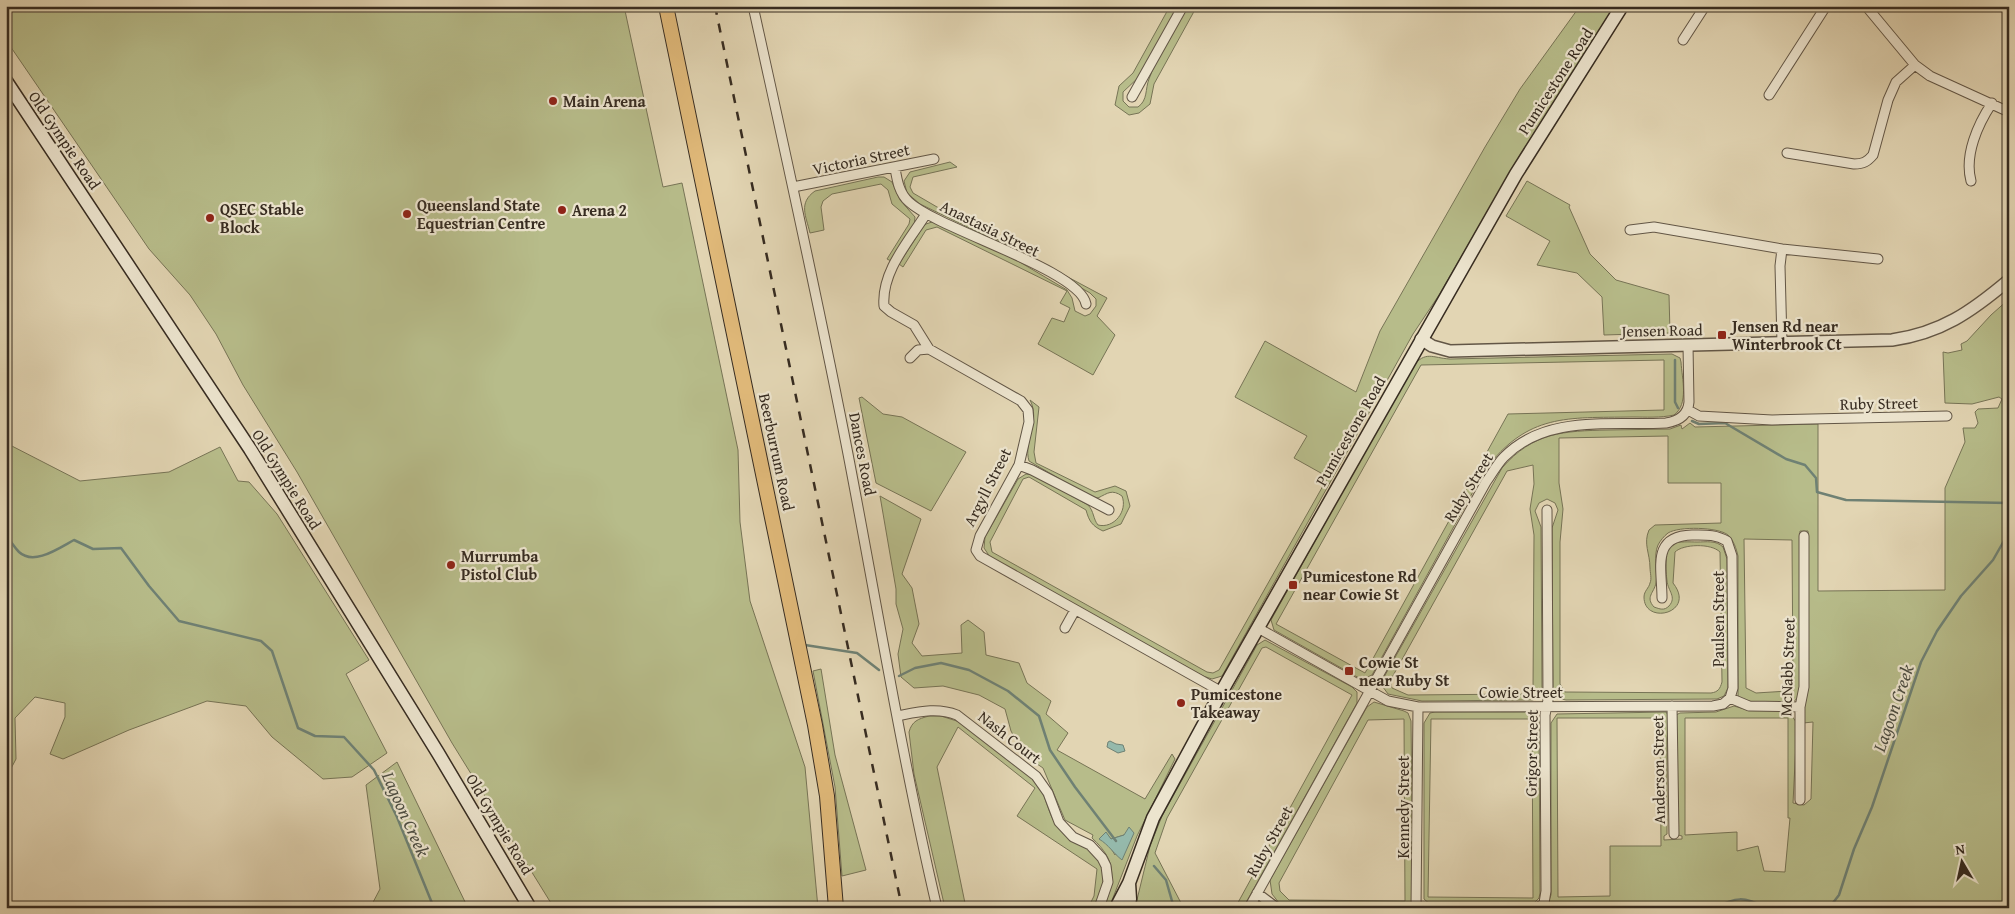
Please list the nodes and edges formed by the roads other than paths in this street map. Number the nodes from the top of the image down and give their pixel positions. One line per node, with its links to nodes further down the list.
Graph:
1 (666, 6): 55 (main road, Beerburrum Road)
2 (753, 6): 19 (street, Dances Road)
3 (1183, 6): 12 (street)
4 (1622, 6): 26 (main road, Pumicestone Road)
5 (1705, 6): 8 (street)
6 (1826, 6): 11 (street)
7 (1866, 6): 9 (street)
8 (1683, 40)
9 (1915, 65): 13 (street); 15 (street)
10 (6, 81): 53 (main road, Old Gympie Road)
11 (1769, 95)
12 (1132, 97)
13 (1992, 103): 14 (street); 18 (street)
14 (2009, 112)
15 (1787, 153)
16 (934, 159): 17 (street, Victoria Street)
17 (895, 168): 19 (street, Victoria Street); 20 (street, Anastasia Street)
18 (1971, 181)
19 (793, 188): 48 (street, Dances Road)
20 (926, 214): 25 (street, Anastasia Street); 29 (street, Argyll Street)
21 (1630, 230): 22 (street)
22 (1782, 249): 23 (street); 27 (street)
23 (1878, 259)
24 (2009, 280): 27 (street, Jensen Road)
25 (1086, 304)
26 (1421, 339): 28 (street, Jensen Road); 40 (main road, Pumicestone Road)
27 (1782, 344): 28 (street, Jensen Road)
28 (1688, 345): 31 (street)
29 (929, 349): 30 (street); 33 (street, Argyll Street)
30 (910, 358)
31 (1688, 410): 32 (street, Ruby Street); 41 (street, Ruby Street)
32 (1947, 416)
33 (1019, 465): 34 (street); 38 (street, Argyll Street)
34 (1109, 510)
35 (1546, 510): 46 (street, Grigor Street)
36 (1804, 536): 47 (street, McNabb Street)
37 (1662, 598): 43 (street, Paulsen Street)
38 (1075, 610): 39 (street); 42 (street, Argyll Street)
39 (1065, 628)
40 (1258, 628): 41 (street, Cowie Street); 42 (main road, Pumicestone Road)
41 (1370, 691): 44 (street, Cowie Street); 52 (street, Ruby Street)
42 (1222, 692): 51 (main road, Pumicestone Road)
43 (1730, 698): 45 (street, Cowie Street); 47 (street)
44 (1418, 706): 46 (street, Cowie Street); 62 (street, Kennedy Street)
45 (1672, 706): 46 (street, Cowie Street); 50 (street, Anderson Street)
46 (1546, 707): 54 (street, Grigor Street)
47 (1800, 707): 49 (street, McNabb Street)
48 (897, 716): 56 (street, Dances Road); 57 (street, Nash Court)
49 (1800, 800)
50 (1674, 834)
51 (1129, 883): 58 (main road, Pumicestone Road); 59 (main road, Pumicestone Road)
52 (1257, 893): 60 (street, Ruby Street); 61 (street)
53 (531, 906)
54 (1540, 907)
55 (836, 908)
56 (937, 908)
57 (1099, 908)
58 (1116, 908)
59 (1128, 908)
60 (1249, 908)
61 (1277, 908)
62 (1416, 908)

